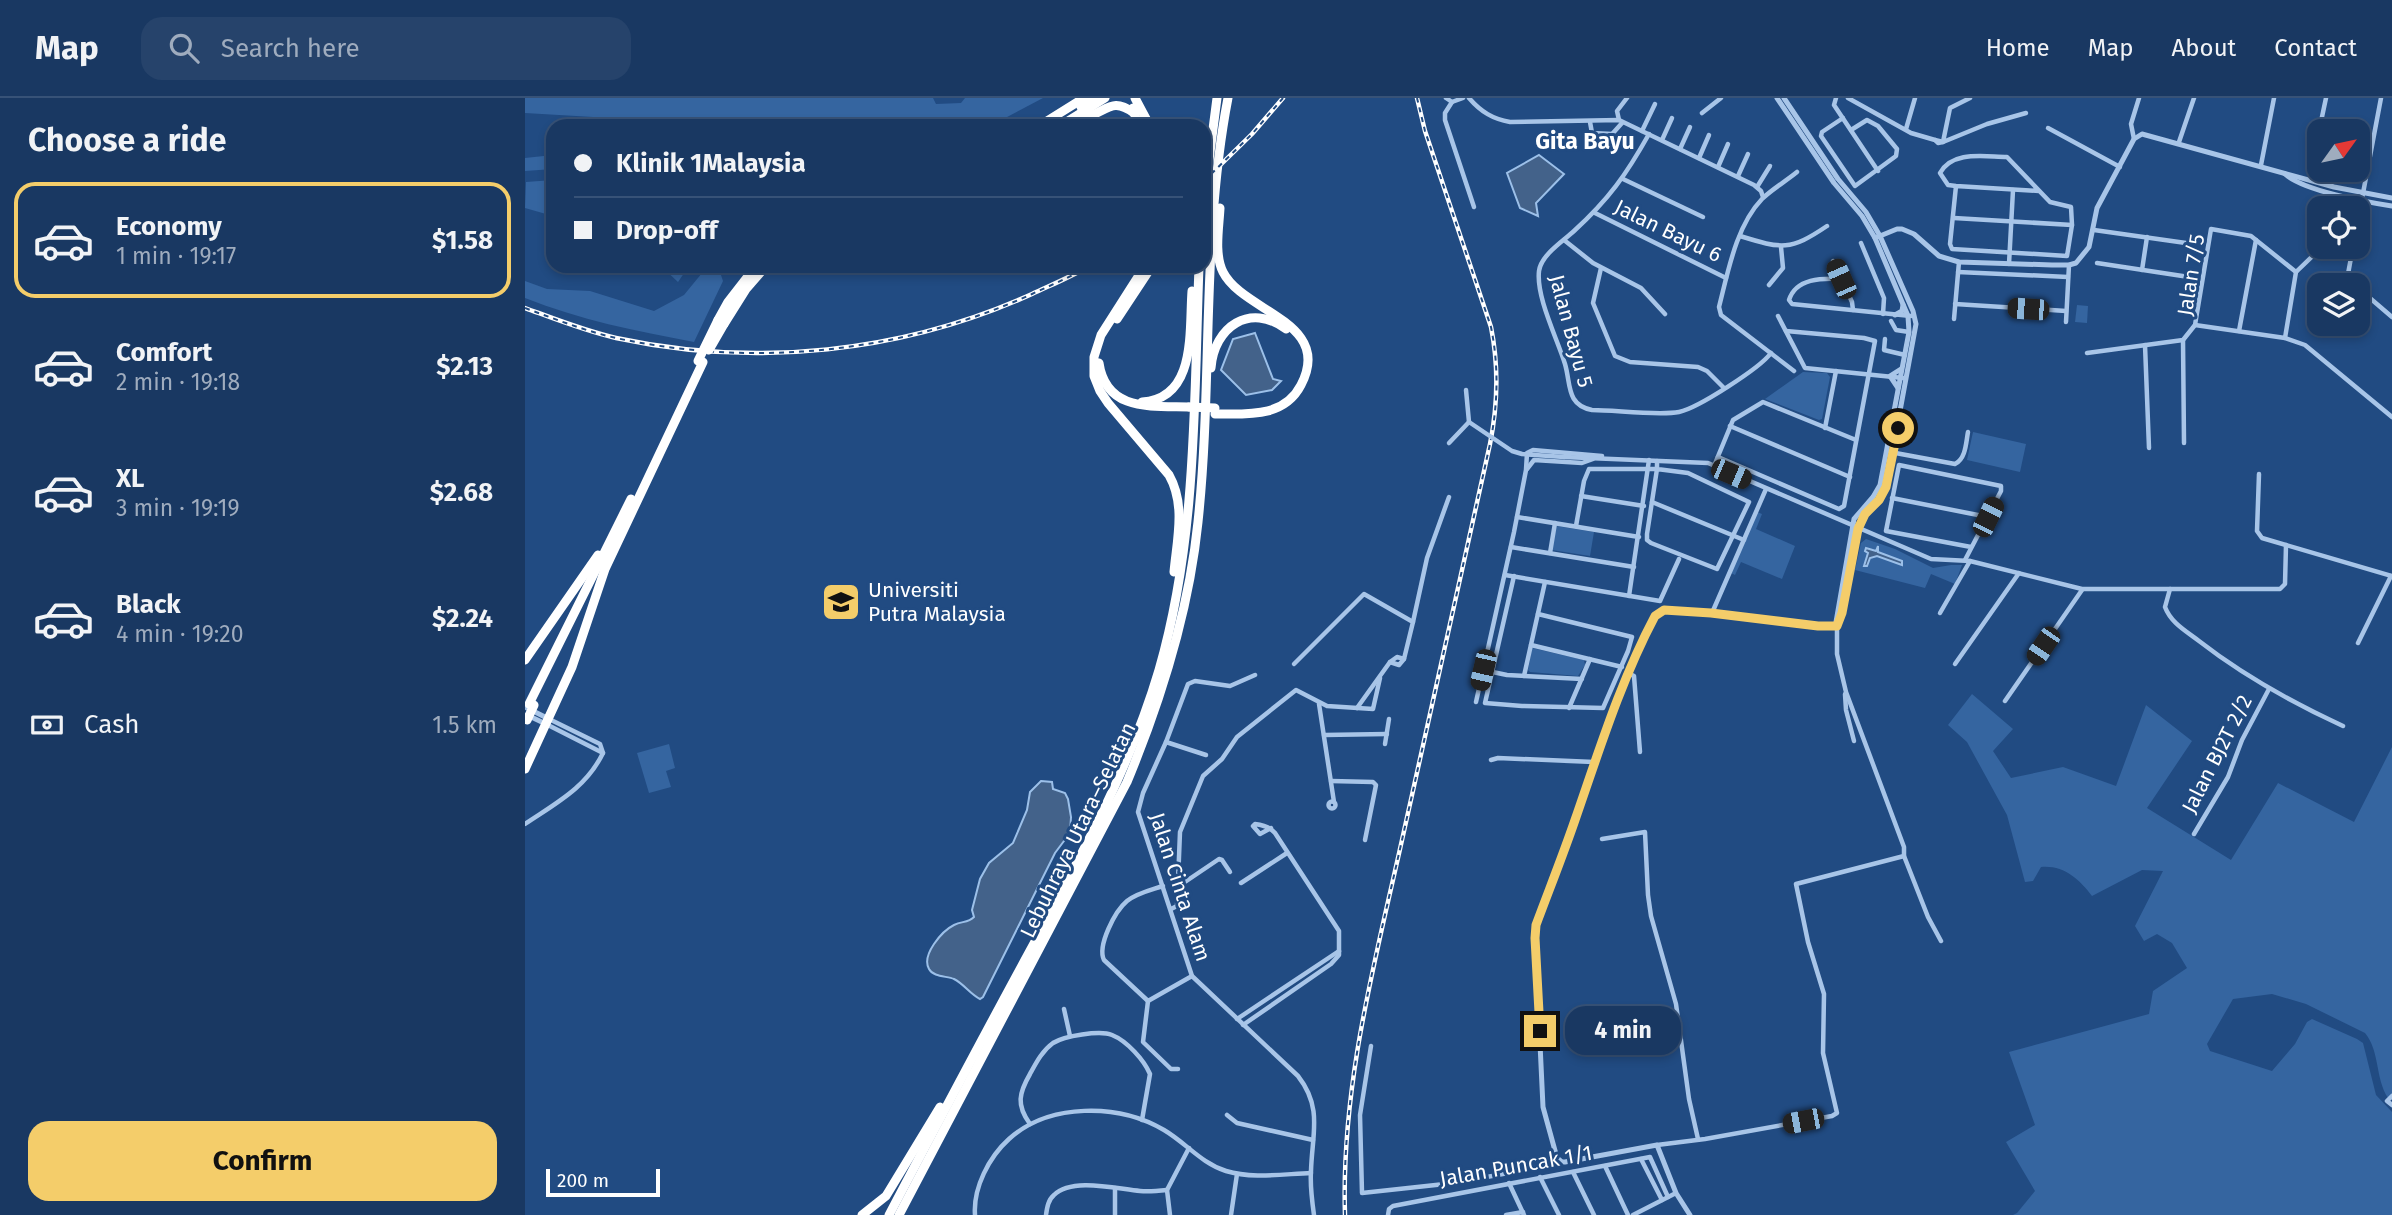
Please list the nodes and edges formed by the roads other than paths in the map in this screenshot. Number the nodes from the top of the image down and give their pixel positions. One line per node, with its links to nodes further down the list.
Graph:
1 (1084, 98): 34 (highway)
2 (1095, 98): 35 (highway)
3 (1105, 98): 36 (highway)
4 (1116, 98): 31 (highway)
5 (1129, 98): 28 (highway)
6 (1137, 98): 28 (highway)
7 (1217, 98): 57 (highway)
8 (1228, 98): 63 (highway, Lebuhraya Utara–Selatan)
9 (1446, 98): 26 (street)
10 (1463, 98): 26 (street)
11 (1469, 98): 42 (street)
12 (1627, 98): 41 (street)
13 (1721, 98): 29 (street)
14 (1777, 98): 60 (street)
15 (1784, 98): 60 (street)
16 (1836, 98): 33 (street)
17 (1848, 98): 25 (street)
18 (1915, 98): 47 (street)
19 (1970, 98): 54 (street)
20 (2139, 98): 51 (street)
21 (2194, 98): 55 (street)
22 (2274, 98): 65 (street)
23 (2326, 98): 40 (street)
24 (2381, 98): 79 (street)
25 (1855, 100): 47 (street)
26 (1452, 102): 86 (street)
27 (1655, 104): 46 (street)
28 (1138, 113): 31 (highway); 38 (highway); 39 (highway)
29 (1702, 113)
30 (2026, 113): 54 (street)
31 (1088, 117): 37 (highway)
32 (1672, 118): 52 (street)
33 (1843, 118): 45 (street); 58 (street)
34 (1050, 119)
35 (1061, 119)
36 (1071, 119)
37 (1085, 119)
38 (1138, 119)
39 (1144, 119)
40 (2322, 119)
41 (1621, 121): 42 (street); 46 (street); 48 (street)
42 (1590, 122): 48 (street)
43 (1690, 127): 59 (street)
44 (2048, 128): 67 (street)
45 (1851, 130): 68 (street); 68 (street)
46 (1642, 131): 49 (street)
47 (1909, 131): 54 (street)
48 (1612, 134): 53 (street)
49 (1649, 134): 52 (street); 72 (street, Jalan Bayu 5)
50 (1709, 135): 62 (street)
51 (2134, 139): 55 (street); 67 (street)
52 (1662, 140): 59 (street)
53 (1605, 142)
54 (1943, 142)
55 (2179, 142): 65 (street)
56 (1728, 144): 66 (street)
57 (1211, 145)
58 (1827, 146): 60 (street); 68 (street)
59 (1680, 149): 62 (street)
60 (1817, 153): 95 (street)
61 (1748, 154): 71 (street)
62 (1699, 158): 66 (street)
63 (1217, 162): 102 (highway, Lebuhraya Utara–Selatan); 165 (highway)
64 (1770, 166): 76 (street)
65 (2261, 166): 70 (street)
66 (1718, 167): 71 (street)
67 (2120, 167): 93 (street)
68 (1878, 171)
69 (1797, 172): 82 (street)
70 (2284, 173): 73 (street); 80 (street)
71 (1738, 176): 76 (street)
72 (1623, 179): 87 (street, Jalan Bayu 5); 88 (street)
73 (2307, 179)
74 (2318, 182): 79 (street)
75 (1956, 186): 77 (street); 78 (street); 89 (street)
76 (1757, 187): 82 (street)
77 (2013, 190): 78 (street); 90 (street)
78 (2039, 191): 91 (street)
79 (2364, 193): 81 (street); 83 (street)
80 (2346, 196)
81 (2363, 196)
82 (1763, 197): 94 (street)
83 (2392, 198)
84 (2370, 202): 85 (street)
85 (2392, 206)
86 (1474, 207)
87 (1595, 212): 98 (street, Jalan Bayu 5); 123 (street, Jalan Bayu 6)
88 (1703, 217)
89 (1954, 218): 90 (street); 103 (street)
90 (2011, 222): 91 (street); 103 (street)
91 (2072, 225): 103 (street)
92 (1827, 226): 101 (street)
93 (2094, 230): 96 (street); 109 (street)
94 (1740, 236): 101 (street); 123 (street)
95 (1877, 237): 106 (street); 127 (street); 134 (street)
96 (2147, 237): 100 (street); 111 (street)
97 (2256, 239): 113 (street, Jalan 7/5); 140 (street, Jalan 7/5); 142 (street)
98 (1565, 240): 110 (street); 160 (street, Jalan Bayu 5)
99 (1861, 243): 132 (street)
100 (2193, 244)
101 (1781, 247): 125 (street)
102 (1211, 249)
103 (2010, 253): 108 (street)
104 (2309, 259): 113 (street)
105 (1833, 261): 124 (street)
106 (1959, 262): 108 (street); 112 (street)
107 (2097, 263): 111 (street)
108 (2009, 264): 109 (street)
109 (2069, 265): 121 (street)
110 (1601, 268): 131 (street); 160 (street)
111 (2142, 270): 122 (street)
112 (1958, 272): 121 (street); 128 (street)
113 (2295, 272): 144 (street)
114 (751, 273): 139 (highway)
115 (761, 273): 139 (highway)
116 (1141, 273): 156 (highway)
117 (1148, 273): 163 (highway)
118 (1195, 273): 163 (highway)
119 (1196, 273): 223 (highway, Lebuhraya Utara–Selatan)
120 (1209, 273): 181 (highway, Lebuhraya Utara–Selatan)
121 (2068, 277): 130 (street)
122 (2189, 277)
123 (1726, 278): 148 (street)
124 (1841, 279): 129 (street); 129 (street)
125 (1769, 285)
126 (2370, 298): 135 (street)
127 (1903, 304): 134 (street); 136 (street)
128 (1955, 304): 130 (street); 137 (street)
129 (1853, 310): 132 (street)
130 (2066, 311): 138 (street)
131 (1665, 314)
132 (1883, 314): 136 (street)
133 (1778, 316): 141 (street)
134 (1911, 316): 136 (street); 143 (street); 159 (street)
135 (2392, 317)
136 (1893, 318): 143 (street)
137 (1954, 319)
138 (2066, 321)
139 (721, 322): 151 (highway, bridge)
140 (2195, 324): 142 (street, Jalan 7/5); 146 (street)
141 (1786, 331): 154 (street); 155 (street)
142 (2239, 331): 144 (street, Jalan 7/5)
143 (1909, 332): 150 (street)
144 (2285, 338): 166 (street, Jalan 7/5)
145 (1885, 339): 150 (street)
146 (2183, 340): 147 (street); 173 (street)
147 (2145, 345): 149 (street); 174 (street)
148 (1771, 353): 153 (street); 160 (street, Jalan Bayu 5)
149 (2087, 353)
150 (1905, 355): 152 (street)
151 (700, 361): 199 (highway); 200 (highway)
152 (1902, 368): 157 (street); 158 (street)
153 (1794, 371)
154 (1836, 371): 155 (street); 169 (street)
155 (1869, 374): 157 (street); 171 (street)
156 (1094, 376): 164 (highway); 223 (highway)
157 (1889, 376): 158 (street); 161 (street)
158 (1900, 378): 159 (street); 161 (street)
159 (1907, 379): 175 (street)
160 (1724, 388)
161 (1898, 388): 175 (street)
162 (1466, 390): 167 (street)
163 (1123, 400): 164 (highway)
164 (1189, 410): 165 (highway)
165 (1215, 411): 181 (highway)
166 (2392, 417)
167 (1469, 422): 172 (street); 177 (street, bridge)
168 (1730, 426): 169 (street); 176 (street); 187 (street)
169 (1825, 428): 171 (street)
170 (1968, 432): 175 (street)
171 (1856, 440): 187 (street)
172 (1449, 443)
173 (2184, 443)
174 (2149, 448)
175 (1890, 452): 198 (street)
176 (1718, 457): 182 (street); 187 (street)
177 (1595, 458): 178 (street); 184 (street)
178 (1608, 458): 179 (street); 184 (street)
179 (1649, 460): 180 (street); 183 (street)
180 (1657, 461): 182 (street); 185 (street)
181 (1203, 464): 313 (highway, Lebuhraya Utara–Selatan)
182 (1714, 466): 188 (street)
183 (1649, 469): 185 (street); 189 (street); 193 (street)
184 (1526, 470): 194 (street)
185 (1657, 470): 192 (street); 201 (street)
186 (2259, 474): 204 (street)
187 (1850, 477)
188 (1766, 489): 198 (street); 203 (street)
189 (1581, 496): 193 (street); 197 (street)
190 (1448, 497): 222 (street)
191 (1892, 498): 195 (street); 195 (street); 206 (street)
192 (1652, 502): 201 (street); 201 (street)
193 (1644, 506): 202 (street)
194 (1517, 517): 196 (street); 205 (street)
195 (1988, 517): 206 (street)
196 (1555, 523): 197 (street); 207 (street)
197 (1576, 526): 202 (street)
198 (1855, 527): 209 (street); 224 (street)
199 (623, 529): 246 (highway); 248 (highway)
200 (612, 536): 228 (highway); 246 (highway)
201 (1734, 536): 203 (street)
202 (1639, 537): 210 (street)
203 (1744, 540): 219 (street)
204 (2286, 545): 214 (street); 217 (street)
205 (1511, 547): 207 (street); 212 (street)
206 (1971, 547): 209 (street)
207 (1550, 553): 210 (street)
208 (1679, 559): 218 (street)
209 (1967, 560): 211 (street); 220 (street)
210 (1634, 567): 218 (street)
211 (2019, 573): 216 (street); 230 (street)
212 (1505, 575): 213 (street); 232 (street)
213 (1514, 576): 215 (street); 233 (street)
214 (2392, 576): 225 (street)
215 (1545, 582): 218 (street); 221 (street)
216 (2082, 589): 217 (street); 241 (street)
217 (2170, 589): 239 (street)
218 (1629, 596)
219 (1711, 613): 224 (street); 234 (street)
220 (1940, 613)
221 (1538, 614): 226 (street); 231 (street)
222 (1413, 622): 229 (street); 237 (street)
223 (1170, 623): 286 (highway, Lebuhraya Utara–Selatan)
224 (1837, 626): 240 (street)
225 (2358, 643)
226 (1531, 645): 227 (street); 236 (street)
227 (1590, 659): 231 (street); 238 (street)
228 (525, 660)
229 (1294, 664)
230 (1955, 664)
231 (1622, 667): 244 (street)
232 (1483, 670): 233 (street); 242 (street)
233 (1491, 673): 236 (street); 244 (street)
234 (1628, 673): 255 (street); 258 (street)
235 (1255, 675): 253 (street, Jalan Cinta Alam)
236 (1524, 676): 238 (street)
237 (1380, 678): 245 (street); 245 (street)
238 (1582, 679): 244 (street)
239 (2269, 689): 249 (street); 264 (street, Jalan BJ2T 2/2)
240 (1846, 692): 252 (street); 268 (street)
241 (2005, 701)
242 (1476, 702)
243 (1319, 704): 245 (street); 251 (street); 272 (street)
244 (1569, 708)
245 (1357, 709)
246 (527, 712): 248 (street)
247 (1389, 719): 250 (street)
248 (548, 721): 259 (highway); 262 (street)
249 (2343, 726)
250 (1387, 734): 251 (street); 254 (street)
251 (1324, 735): 260 (street)
252 (1854, 741)
253 (1166, 742): 256 (street); 271 (street, Jalan Cinta Alam)
254 (1385, 744)
255 (1640, 752)
256 (1206, 755)
257 (1491, 760): 258 (street)
258 (1594, 762): 297 (street)
259 (525, 769)
260 (1331, 780): 261 (street); 266 (street)
261 (1334, 802)
262 (525, 824)
263 (1271, 828): 267 (street)
264 (2194, 834)
265 (1602, 839): 293 (street)
266 (1365, 840)
267 (1288, 853): 270 (street); 275 (street)
268 (1904, 856): 274 (street); 293 (street)
269 (1230, 872): 272 (street)
270 (1241, 883)
271 (1163, 886): 273 (street, Jalan Cinta Alam); 279 (street)
272 (1178, 886): 273 (street)
273 (1171, 909): 278 (street, Jalan Cinta Alam)
274 (1941, 941)
275 (1339, 950): 276 (street); 277 (street)
276 (1327, 959): 277 (street); 281 (street)
277 (1331, 964): 282 (street)
278 (1192, 976): 279 (street); 281 (street, Jalan Cinta Alam)
279 (1148, 1001): 285 (street)
280 (1065, 1009): 283 (street)
281 (1237, 1019): 282 (street, Jalan Cinta Alam)
282 (1243, 1025): 292 (street, Jalan Cinta Alam)
283 (1070, 1036): 290 (street); 291 (street)
284 (1371, 1046): 297 (street)
285 (1178, 1069)
286 (960, 1079): 311 (highway); 312 (highway, Lebuhraya Utara–Selatan)
287 (2392, 1096): 288 (street)
288 (2392, 1105)
289 (1227, 1115): 292 (street)
290 (1142, 1120): 291 (street); 295 (street)
291 (1030, 1124): 314 (street)
292 (1313, 1140): 300 (street, Jalan Cinta Alam)
293 (1698, 1140): 294 (street)
294 (1657, 1145): 297 (street); 307 (street)
295 (1189, 1148): 302 (street); 306 (street)
296 (1641, 1159): 298 (street, Jalan Puncak 1/1); 308 (street, Jalan Puncak 1/1); 309 (street)
297 (1561, 1162): 301 (street)
298 (1605, 1166): 299 (street, Jalan Puncak 1/1); 324 (street)
299 (1573, 1172): 301 (street, Jalan Puncak 1/1); 323 (street)
300 (1311, 1173): 302 (street); 319 (street, Jalan Cinta Alam)
301 (1563, 1173): 303 (street, Jalan Puncak 1/1)
302 (1237, 1174): 318 (street)
303 (1540, 1177): 304 (street, Jalan Puncak 1/1); 322 (street)
304 (1509, 1183): 310 (street); 320 (street, Jalan Puncak 1/1)
305 (1115, 1188): 306 (street); 315 (street); 316 (street)
306 (1167, 1190): 317 (street)
307 (1675, 1193): 308 (street); 325 (street)
308 (1668, 1197): 309 (street)
309 (1662, 1200): 324 (street)
310 (1524, 1213): 321 (street)
311 (862, 1215)
312 (889, 1215)
313 (900, 1215)
314 (975, 1215)
315 (1046, 1215)
316 (1115, 1215)
317 (1170, 1215)
318 (1231, 1215)
319 (1314, 1215)
320 (1388, 1215)
321 (1506, 1215)
322 (1559, 1215)
323 (1594, 1215)
324 (1631, 1215)
325 (1690, 1215)

